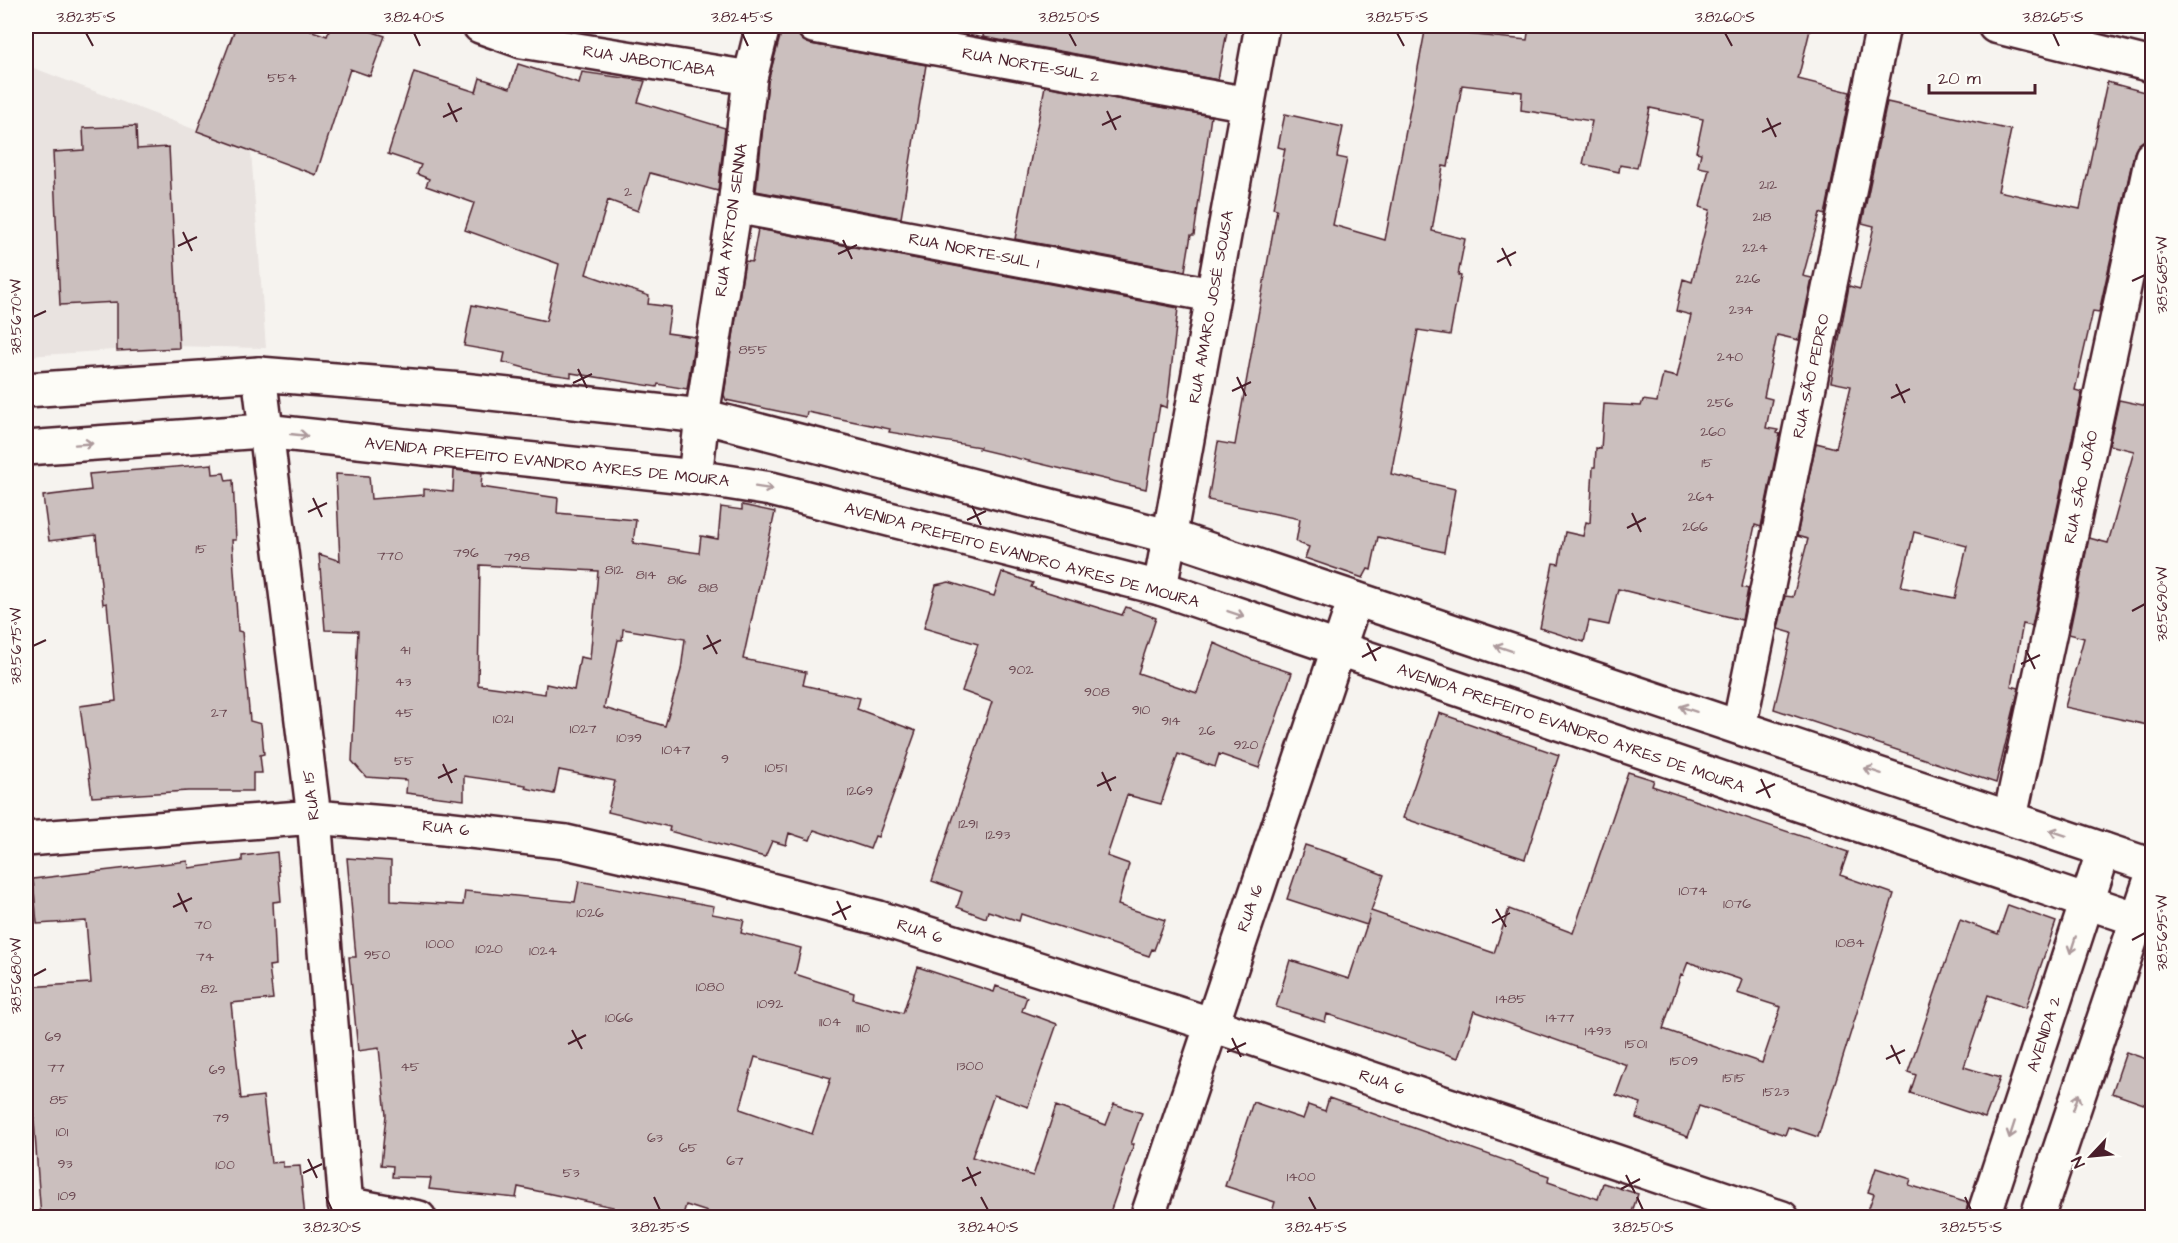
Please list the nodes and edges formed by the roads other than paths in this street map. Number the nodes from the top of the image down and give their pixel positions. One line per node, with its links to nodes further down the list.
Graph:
1 (480, 26): 7 (street, RUA JABOTICABA)
2 (763, 26): 10 (street, RUA AYRTON SENNA)
3 (814, 26): 11 (street, RUA NORTE-SUL 2)
4 (1262, 26): 11 (street, RUA AMARO JOSÉ SOUSA)
5 (1883, 26): 25 (street, RUA SÃO PEDRO)
6 (1995, 26): 8 (street)
7 (523, 33): 10 (street, RUA JABOTICABA)
8 (2073, 35): 9 (street)
9 (2152, 65)
10 (750, 78): 13 (street, RUA AYRTON SENNA)
11 (1248, 104): 14 (street, RUA AMARO JOSÉ SOUSA)
12 (2152, 157): 27 (street, RUA SÃO JOÃO)
13 (735, 206): 14 (street, RUA NORTE-SUL 1); 17 (street, RUA AYRTON SENNA)
14 (1212, 295): 21 (street, RUA AMARO JOSÉ SOUSA)
15 (258, 374): 16 (street); 17 (street); 18 (street, RUA 15)
16 (26, 390)
17 (702, 416): 20 (street, RUA AYRTON SENNA); 21 (street)
18 (264, 431): 19 (street, AVENIDA PREFEITO EVANDRO AYRES DE MOURA, one-way to 18); 20 (street, AVENIDA PREFEITO EVANDRO AYRES DE MOURA, one-way to 20); 26 (street, RUA 15)
19 (26, 448)
20 (695, 477): 22 (street, AVENIDA PREFEITO EVANDRO AYRES DE MOURA, one-way to 22)
21 (1171, 537): 22 (street, RUA AMARO JOSÉ SOUSA); 23 (street)
22 (1160, 588): 24 (street, AVENIDA PREFEITO EVANDRO AYRES DE MOURA, one-way to 24)
23 (1355, 599): 24 (street, RUA 16); 25 (street, one-way to 23)
24 (1339, 650): 32 (street, AVENIDA PREFEITO EVANDRO AYRES DE MOURA); 34 (street, RUA 16)
25 (1739, 727): 27 (street, one-way to 25)
26 (314, 817): 28 (street, RUA 6); 34 (street, RUA 6); 35 (street, RUA 15)
27 (2010, 817): 29 (street, one-way to 27)
28 (26, 839)
29 (2104, 850): 30 (street); 32 (street, AVENIDA 2)
30 (2152, 866)
31 (2152, 876): 33 (street)
32 (2087, 901): 33 (street, AVENIDA PREFEITO EVANDRO AYRES DE MOURA); 39 (street, AVENIDA 2, one-way to 39)
33 (2145, 922): 40 (street, one-way to 33)
34 (1210, 1024): 37 (street, RUA 16); 38 (street, RUA 6)
35 (346, 1211): 36 (street)
36 (419, 1218)
37 (1147, 1218)
38 (1782, 1218)
39 (1983, 1218)
40 (2037, 1218)

